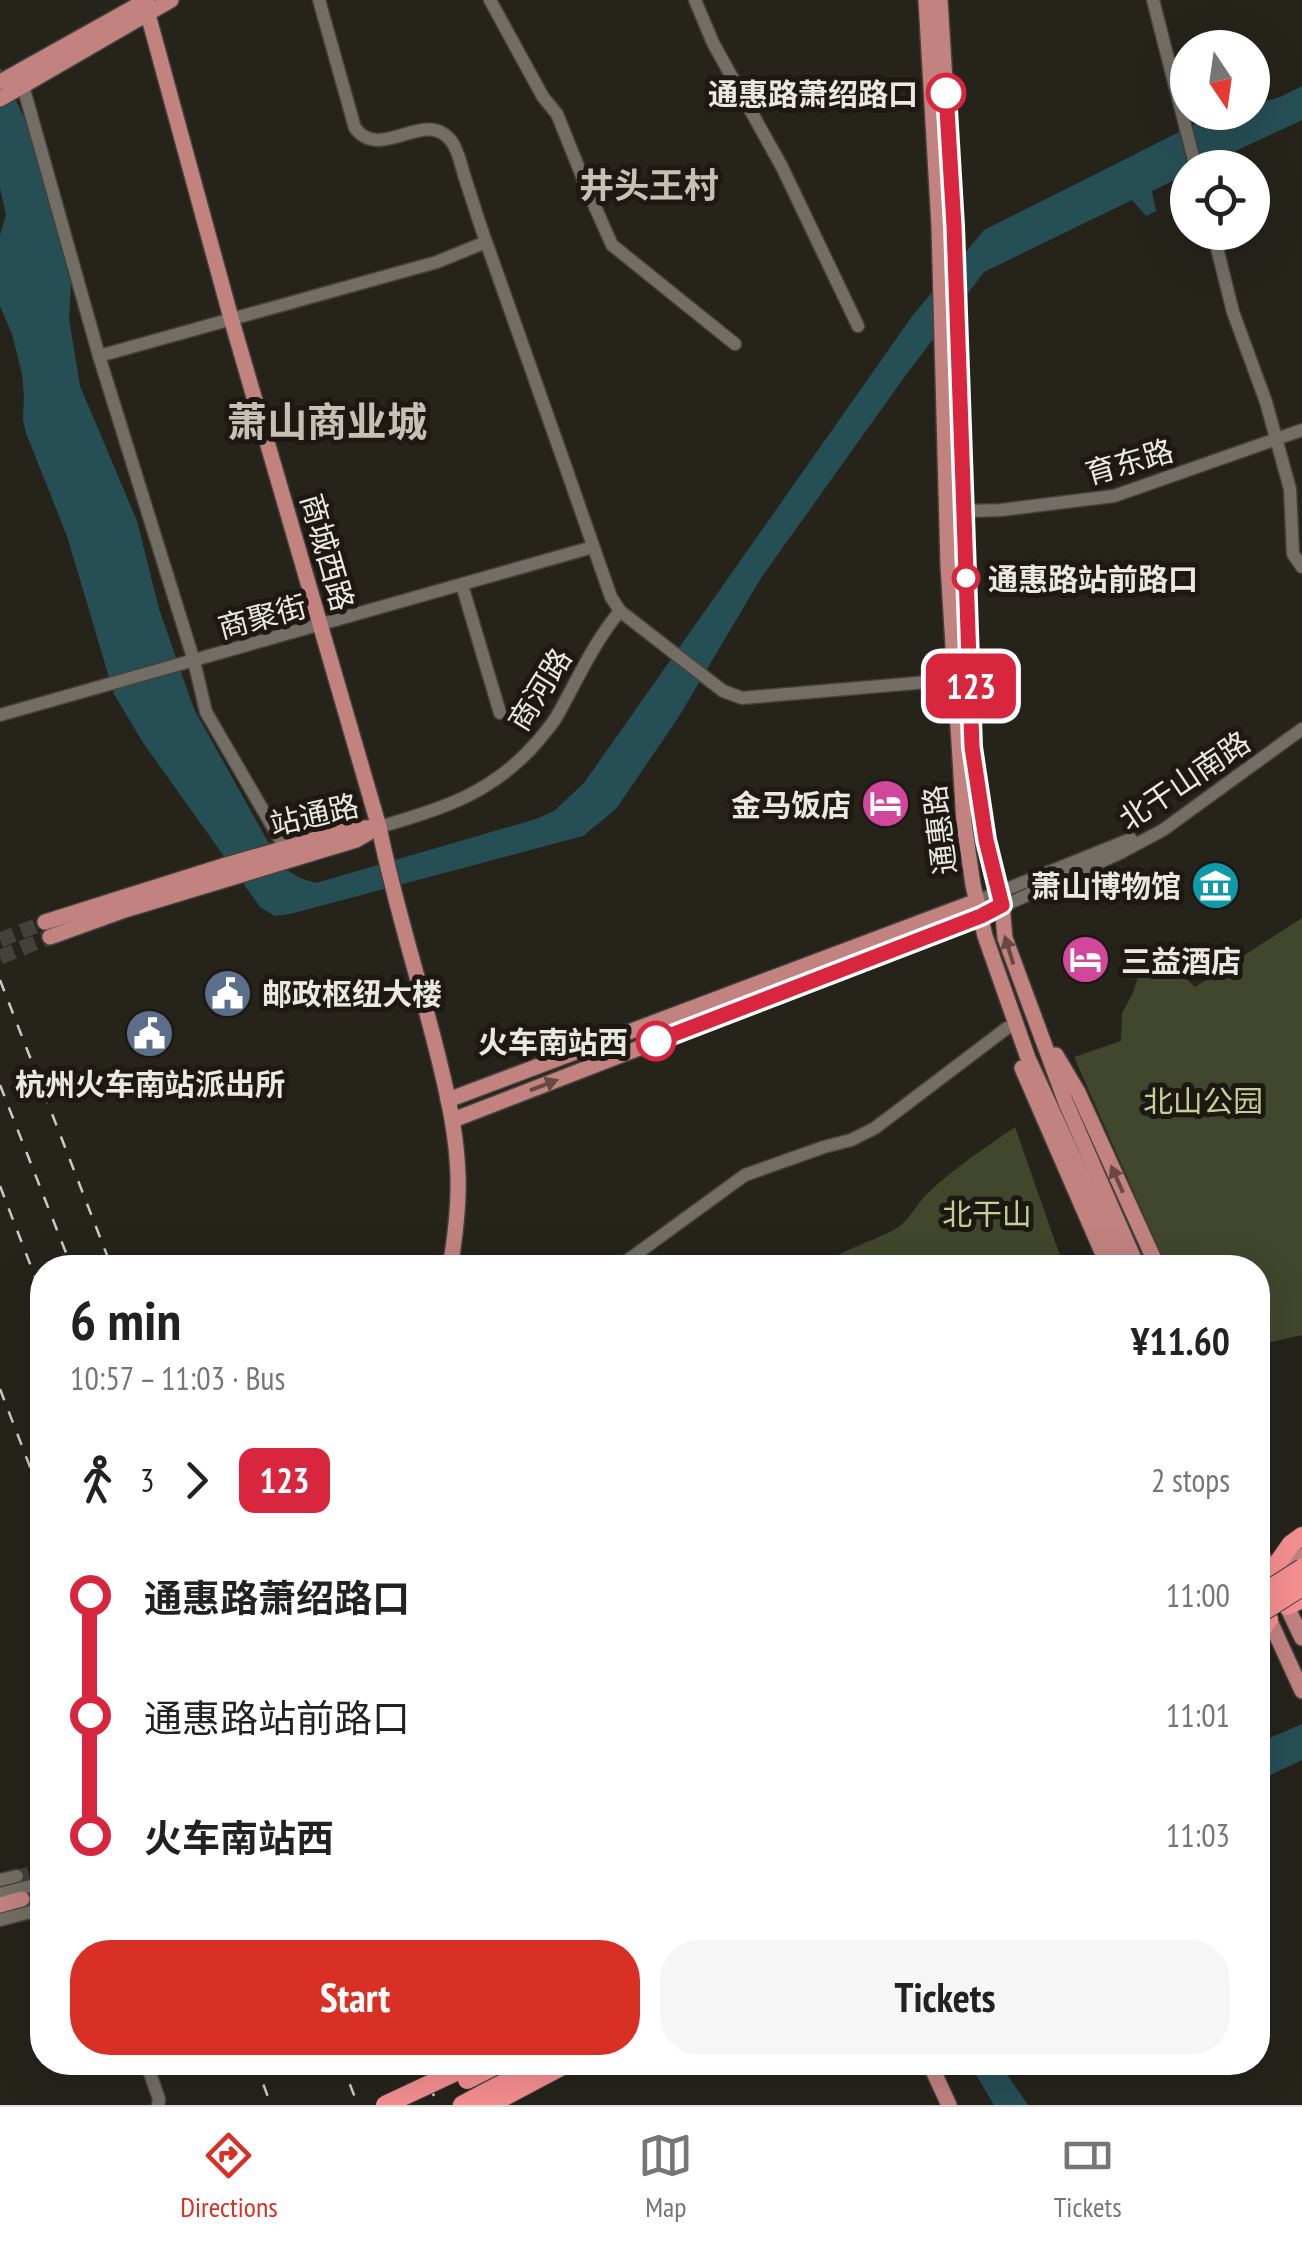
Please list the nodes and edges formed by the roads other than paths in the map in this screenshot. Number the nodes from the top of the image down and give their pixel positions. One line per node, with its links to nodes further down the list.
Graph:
1 (170, 0): 8 (main road)
2 (318, 0): 14 (street)
3 (490, 0): 18 (street)
4 (695, 0): 17 (street)
5 (926, 0): 13 (main road)
6 (940, 0): 13 (main road)
7 (1153, 0): 12 (street)
8 (146, 3): 9 (main road); 16 (main road, 商城西路)
9 (19, 80): 10 (main road); 11 (main road); 19 (street)
10 (0, 82)
11 (0, 99)
12 (1192, 150)
13 (947, 226): 20 (main road)
14 (486, 242): 16 (street); 24 (street)
15 (1218, 250): 22 (street)
16 (231, 318): 19 (street); 28 (main road, 商城西路)
17 (858, 326)
18 (735, 344)
19 (99, 356): 29 (street)
20 (951, 357): 23 (main road, 通惠路); 30 (main road, 通惠路)
21 (1302, 430): 22 (street, 育东路)
22 (1276, 438): 23 (street, 育东路); 25 (street)
23 (964, 511): 30 (main road, 通惠路)
24 (594, 548): 26 (street, 商聚街); 27 (street)
25 (1302, 568)
26 (462, 585): 28 (street, 商聚街); 31 (street)
27 (620, 611): 30 (street); 34 (street, 商河路)
28 (321, 626): 29 (street, 商聚街); 34 (main road, 商城西路)
29 (194, 661): 32 (street, 商聚街); 35 (street)
30 (964, 678): 36 (main road, 通惠路); 37 (main road, 通惠路)
31 (500, 713)
32 (0, 715)
33 (1302, 729): 36 (street, 北干山南路)
34 (379, 828): 35 (main road, 站通路); 41 (main road, 商城西路)
35 (288, 854): 38 (main road, 站通路)
36 (1000, 898): 37 (street, 北干山南路); 39 (main road, 通惠路, one-way to 36)
37 (979, 908): 39 (main road, 通惠路); 41 (main road); 42 (main road, one-way to 37)
38 (48, 930)
39 (1012, 985): 40 (main road); 46 (main road, 通惠路); 47 (main road, 通惠路); 48 (main road, one-way to 39)
40 (1007, 1028): 44 (street); 45 (main road)
41 (448, 1100): 42 (main road, 商城西路)
42 (453, 1120): 43 (main road, 商城西路)
43 (452, 1255)
44 (635, 1255)
45 (1103, 1255)
46 (1118, 1255)
47 (1132, 1255)
48 (1152, 1255)
49 (1302, 1536): 52 (highway)
50 (1302, 1556): 53 (main road)
51 (1302, 1568): 55 (highway, bridge)
52 (1270, 1571)
53 (1270, 1575)
54 (1270, 1583): 57 (main road)
55 (1270, 1587)
56 (1302, 1587): 58 (highway, bridge)
57 (1297, 1601): 59 (main road); 61 (main road)
58 (1270, 1613)
59 (1270, 1616)
60 (1270, 1634): 62 (main road)
61 (1302, 1638)
62 (1302, 1691)
63 (16, 1876): 64 (street)
64 (0, 1880)
65 (30, 1886): 66 (street)
66 (0, 1894)
67 (22, 1899): 68 (main road)
68 (0, 1905)
69 (30, 1911): 70 (street)
70 (0, 1920)
71 (150, 2075): 77 (street)
72 (449, 2075): 78 (highway, bridge)
73 (476, 2075): 79 (highway, bridge)
74 (517, 2075): 80 (highway)
75 (546, 2075): 81 (highway)
76 (935, 2075): 82 (main road)
77 (158, 2105)
78 (386, 2105)
79 (414, 2105)
80 (462, 2105)
81 (490, 2105)
82 (949, 2105)

